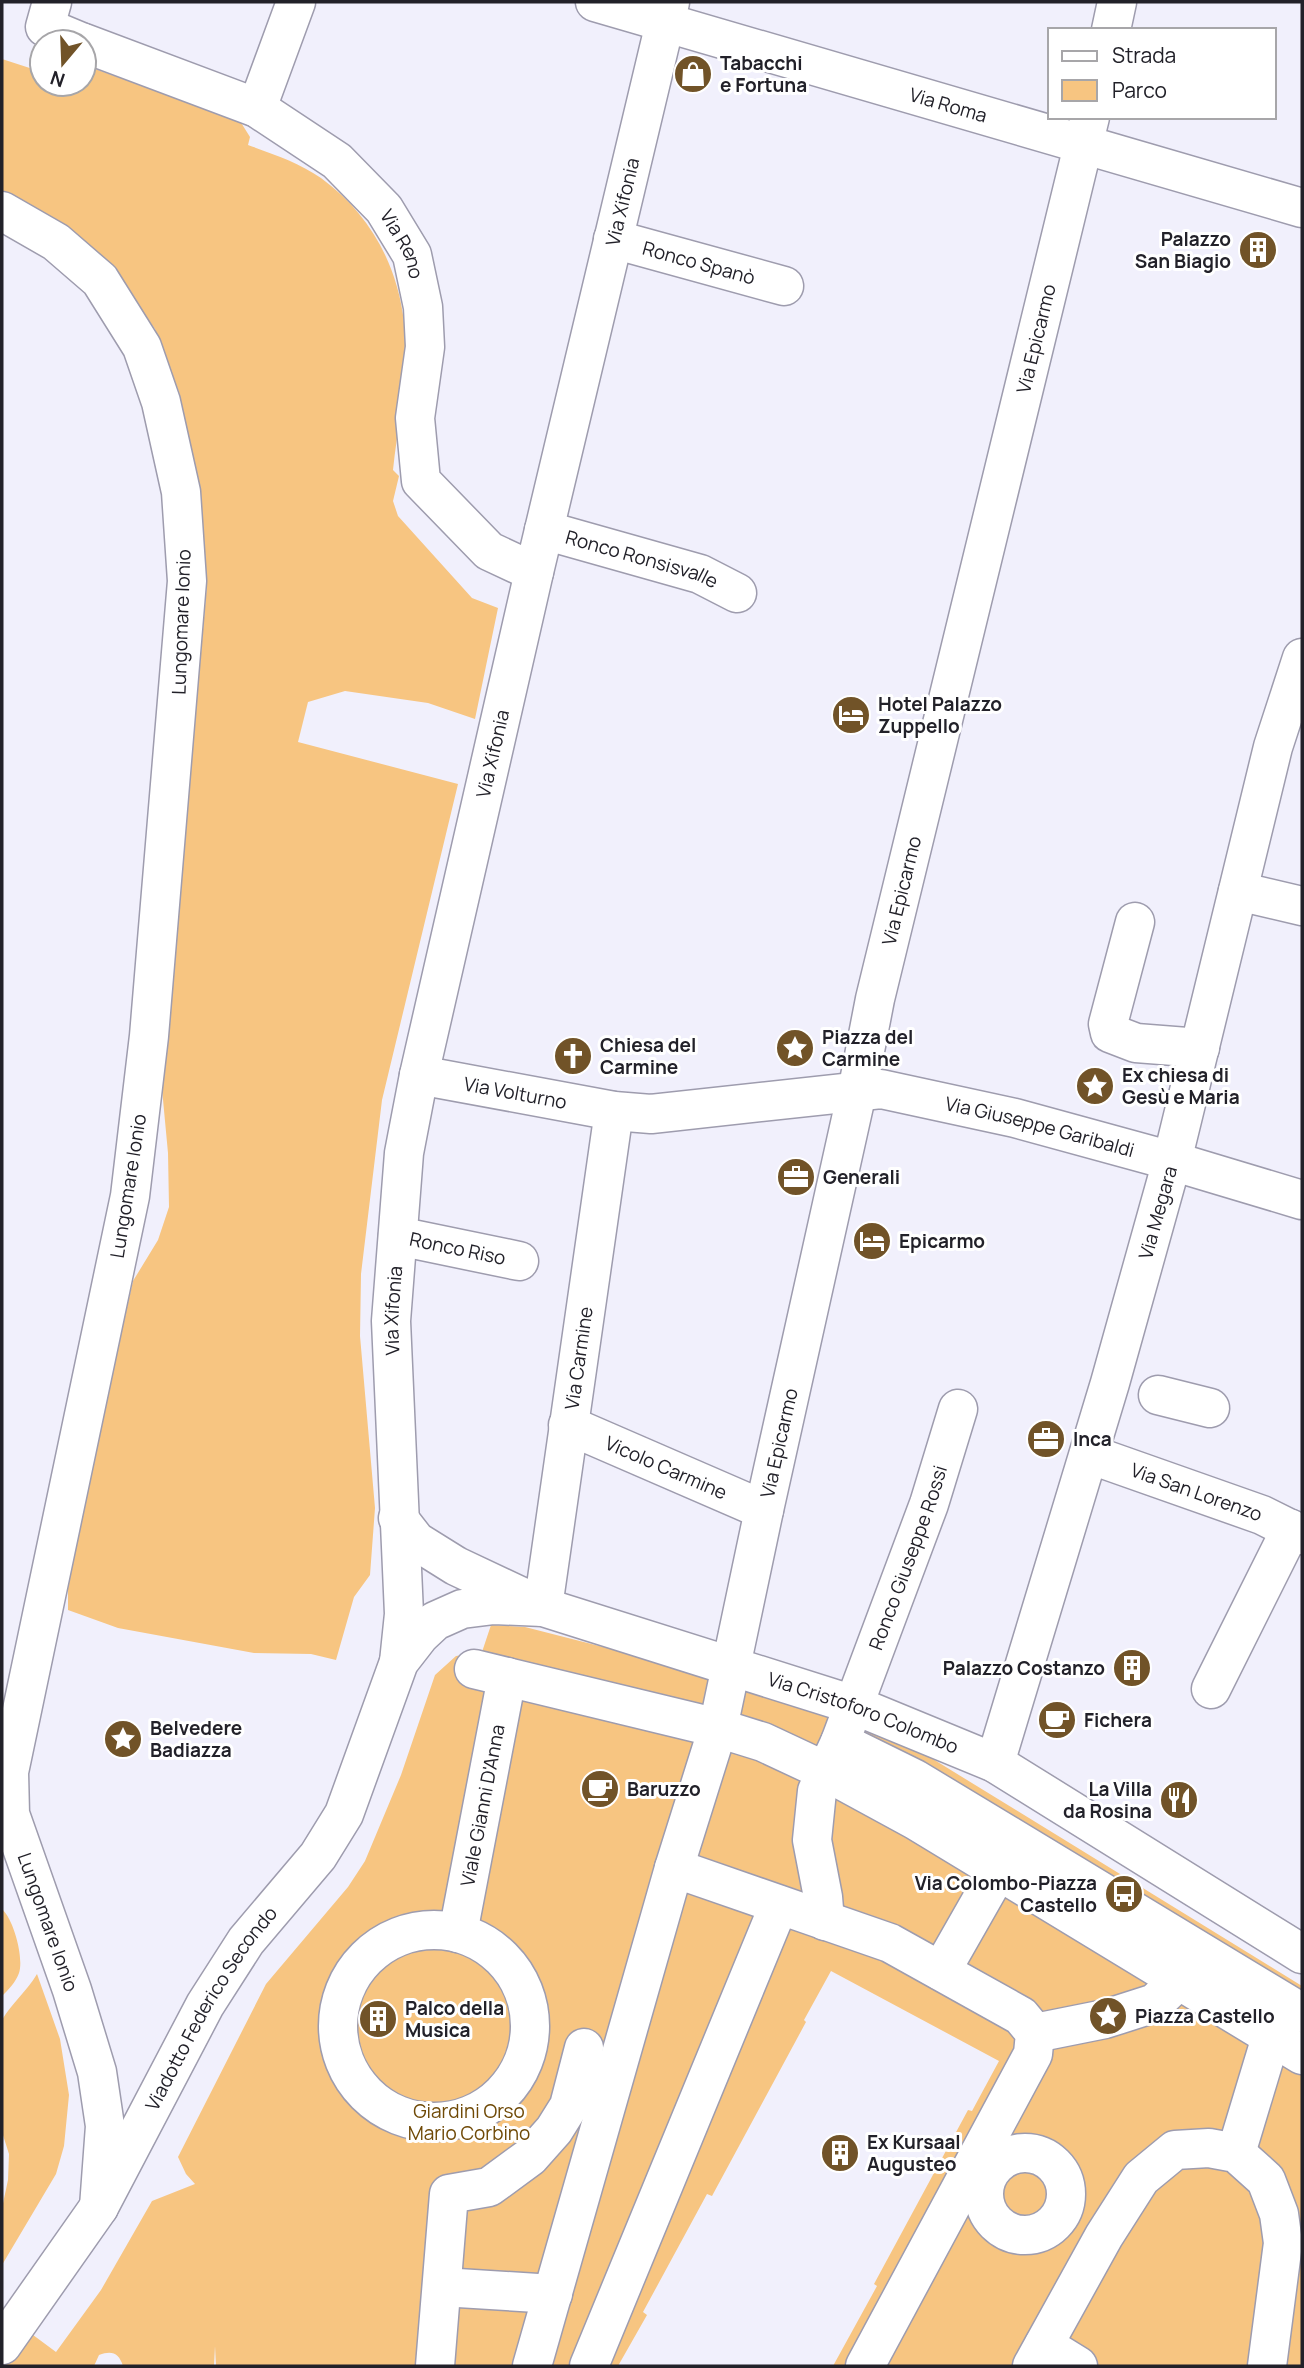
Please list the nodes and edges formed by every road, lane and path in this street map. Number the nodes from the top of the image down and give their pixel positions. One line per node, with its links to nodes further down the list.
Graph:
1 (52, 2): 6 (street)
2 (296, 2): 9 (street)
3 (595, 2): 5 (street, Via Roma)
4 (1117, 2): 7 (street)
5 (668, 12): 10 (street, Via Roma); 13 (street, Via Xifonia)
6 (47, 28)
7 (1111, 28)
8 (98, 48): 9 (street, Via Reno)
9 (257, 108): 16 (street, Via Reno)
10 (1087, 131): 11 (street, Via Roma); 24 (street, Via Epicarmo)
11 (1302, 208)
12 (2, 211): 60 (street, Lungomare Ionio)
13 (613, 239): 14 (street, Ronco Spanò); 15 (street, Via Xifonia)
14 (784, 286)
15 (544, 530): 16 (street, Via Xifonia); 17 (street, Ronco Ronsisvalle)
16 (534, 572): 23 (street, Via Xifonia)
17 (737, 593)
18 (1302, 658): 19 (street, Via Megara)
19 (1238, 891): 20 (street); 22 (street, Via Megara)
20 (1302, 906)
21 (1135, 922): 22 (street)
22 (1200, 1048): 26 (street, Via Megara)
23 (419, 1075): 25 (street, Via Volturno); 28 (street, Via Xifonia)
24 (857, 1092): 25 (street, Via Volturno); 26 (street, Via Giuseppe Garibaldi); 35 (street, Via Epicarmo)
25 (614, 1111): 33 (street, Via Carmine)
26 (1171, 1161): 27 (street, Via Giuseppe Garibaldi); 30 (street, Via Megara)
27 (1302, 1200)
28 (398, 1236): 29 (street, Ronco Riso); 36 (street, Via Xifonia)
29 (519, 1261)
30 (1134, 1389): 31 (street); 34 (street, Via Megara)
31 (1210, 1408)
32 (958, 1409): 42 (street, Ronco Giuseppe Rossi)
33 (568, 1424): 35 (street, Vicolo Carmine); 38 (street, Via Carmine)
34 (1089, 1454): 37 (street, Via San Lorenzo); 45 (street, Via Megara)
35 (764, 1510): 40 (street, Via Epicarmo)
36 (398, 1518): 38 (street); 39 (street, Via Xifonia)
37 (1296, 1532): 41 (street)
38 (543, 1607): 39 (street, Via Cristoforo Colombo); 40 (street, Via Cristoforo Colombo)
39 (399, 1662): 60 (street, Viadotto Federico Secondo)
40 (732, 1667): 42 (street, Via Cristoforo Colombo); 43 (street, Via Epicarmo)
41 (1211, 1689)
42 (854, 1705): 44 (street, Ronco Giuseppe Rossi); 45 (street, Via Cristoforo Colombo)
43 (718, 1728): 44 (street); 46 (street, Via Epicarmo); 50 (street, Viale Gianni D'Anna)
44 (832, 1757): 47 (street); 49 (street, Ronco Giuseppe Rossi); 54 (street)
45 (995, 1763): 51 (street, Via Cristoforo Colombo)
46 (674, 1868): 48 (street); 57 (street, Via Epicarmo)
47 (998, 1871): 52 (street); 53 (street)
48 (779, 1905): 49 (street); 69 (street)
49 (825, 1921): 52 (street)
50 (458, 1933): 56 (street); 56 (street)
51 (1300, 1944)
52 (941, 1971): 55 (street)
53 (1180, 1980): 54 (street); 55 (street)
54 (1289, 2026): 58 (street)
55 (1035, 2033): 59 (street)
56 (530, 2036): 57 (street)
57 (602, 2052): 63 (street); 64 (street)
58 (1236, 2152): 62 (street); 72 (street)
59 (981, 2169): 61 (street); 61 (street); 70 (street)
60 (99, 2207): 65 (street, Viadotto Federico Secondo)
61 (1062, 2213): 62 (street)
62 (1104, 2236): 66 (street)
63 (442, 2287): 64 (street); 67 (street)
64 (552, 2294): 68 (street)
65 (10, 2334)
66 (1038, 2356): 71 (street)
67 (435, 2366)
68 (532, 2366)
69 (589, 2366)
70 (865, 2366)
71 (1078, 2366)
72 (1266, 2366)

